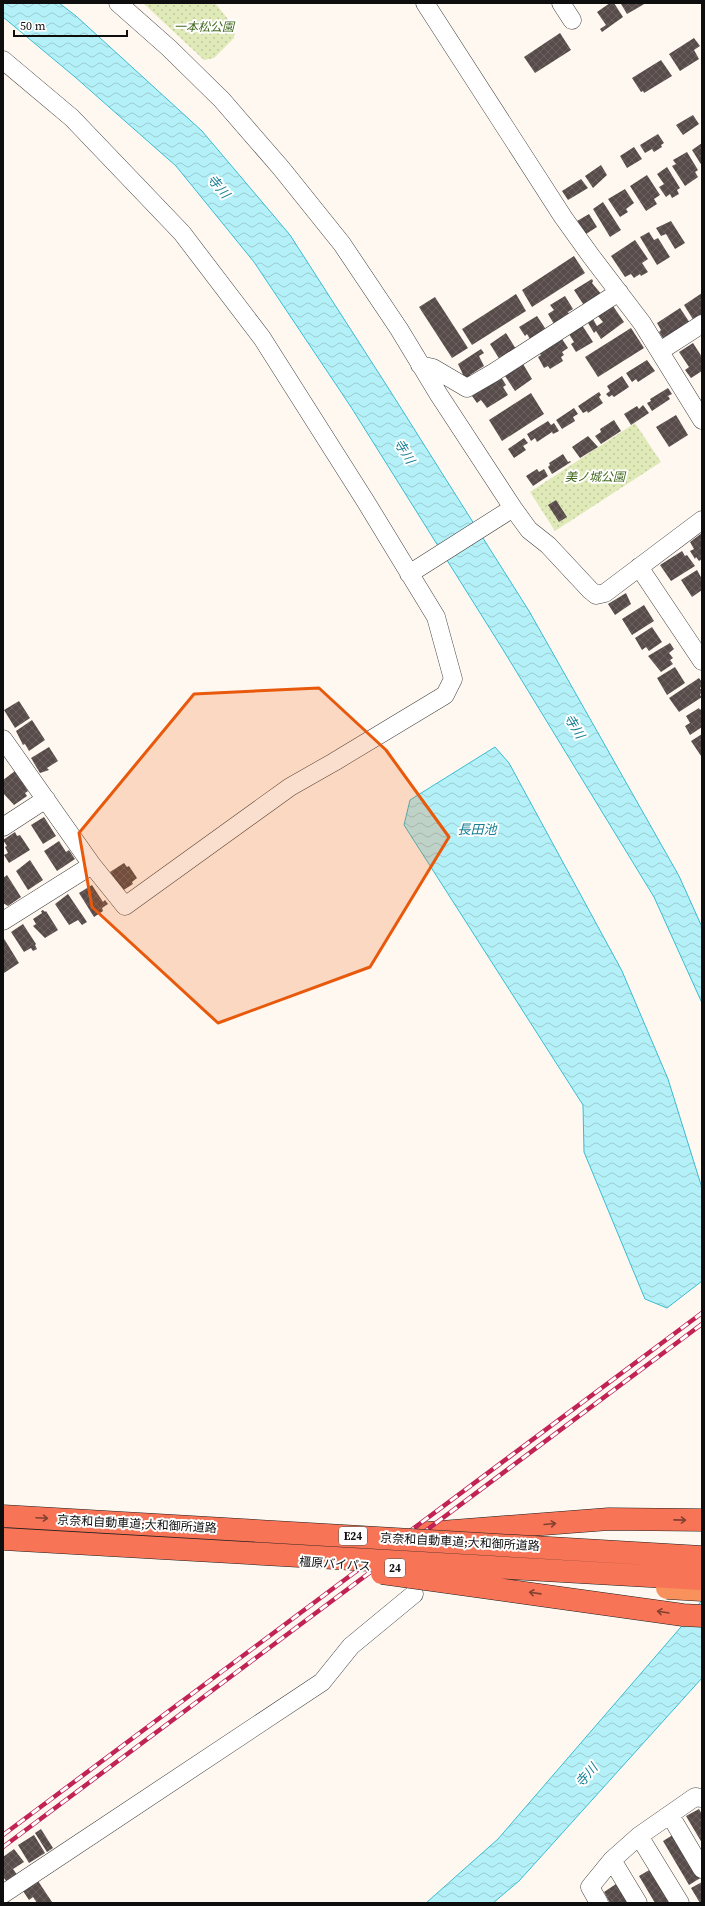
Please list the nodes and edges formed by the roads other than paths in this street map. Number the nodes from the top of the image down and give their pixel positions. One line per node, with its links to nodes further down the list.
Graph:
1 (118, 3): 9 (street)
2 (425, 3): 6 (street)
3 (561, 3): 4 (street)
4 (572, 20)
5 (3, 60): 14 (street)
6 (619, 292): 8 (street); 9 (street)
7 (702, 324): 8 (street)
8 (660, 350): 10 (street)
9 (420, 365): 11 (street)
10 (702, 420)
11 (509, 510): 13 (street); 14 (street)
12 (702, 520): 13 (street)
13 (640, 567): 15 (street)
14 (414, 571): 19 (street)
15 (702, 661)
16 (3, 739): 17 (street)
17 (46, 799): 18 (street); 19 (street)
18 (3, 827)
19 (92, 865): 20 (street)
20 (3, 921)
21 (3, 1516): 28 (highway, 京奈和自動車道;大和御所道路 / E24, one-way to 28, bridge)
22 (91, 1516): 24 (highway)
23 (702, 1520): 24 (highway, one-way to 23)
24 (428, 1534): 26 (highway)
25 (3, 1539): 30 (highway, 京奈和自動車道;大和御所道路 / E24, bridge)
26 (702, 1548)
27 (87, 1549): 29 (highway, 橿原バイパス / 24)
28 (702, 1557)
29 (300, 1561): 31 (highway, 橿原バイパス / 24, bridge); 33 (highway, one-way to 29, bridge)
30 (702, 1579)
31 (702, 1590)
32 (414, 1594): 39 (street)
33 (702, 1616)
34 (702, 1798): 35 (street)
35 (670, 1815): 36 (street); 38 (street)
36 (639, 1836): 37 (street); 42 (street)
37 (612, 1860): 40 (street); 41 (street)
38 (702, 1869)
39 (3, 1894)
40 (599, 1903)
41 (638, 1903)
42 (680, 1903)

